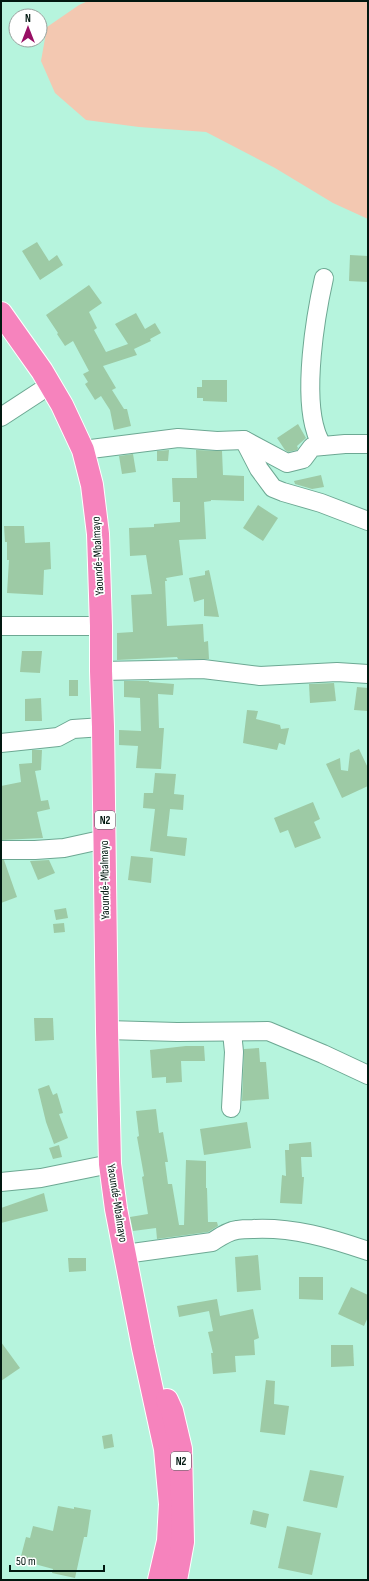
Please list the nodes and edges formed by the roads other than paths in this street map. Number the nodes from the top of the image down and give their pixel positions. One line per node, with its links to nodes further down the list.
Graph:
1 (324, 278): 7 (street)
2 (1, 313): 3 (highway, Yaoundé-Mbalmayo / N2)
3 (50, 385): 4 (street); 8 (highway, Yaoundé-Mbalmayo / N2)
4 (1, 417)
5 (244, 440): 7 (street); 8 (street); 9 (street)
6 (368, 444): 7 (street)
7 (322, 446)
8 (83, 450): 11 (highway, Yaoundé-Mbalmayo / N2)
9 (368, 522)
10 (1, 626): 11 (street)
11 (101, 626): 12 (highway, Yaoundé-Mbalmayo / N2)
12 (101, 671): 13 (street); 14 (highway, Yaoundé-Mbalmayo / N2)
13 (368, 674)
14 (103, 727): 15 (street); 16 (highway, Yaoundé-Mbalmayo / N2)
15 (1, 743)
16 (105, 839): 17 (street); 18 (highway, Yaoundé-Mbalmayo / N2)
17 (1, 850)
18 (107, 1030): 19 (street); 22 (highway, Yaoundé-Mbalmayo / N2)
19 (232, 1032): 20 (street); 21 (street)
20 (368, 1076)
21 (231, 1108)
22 (110, 1164): 23 (street); 25 (highway, Yaoundé-Mbalmayo / N2)
23 (1, 1182)
24 (368, 1251): 25 (street)
25 (125, 1254): 26 (highway, Yaoundé-Mbalmayo / N2)
26 (143, 1348): 27 (highway, Yaoundé-Mbalmayo / N2); 28 (highway, Yaoundé-Mbalmayo / N2)
27 (159, 1580)
28 (176, 1580)

